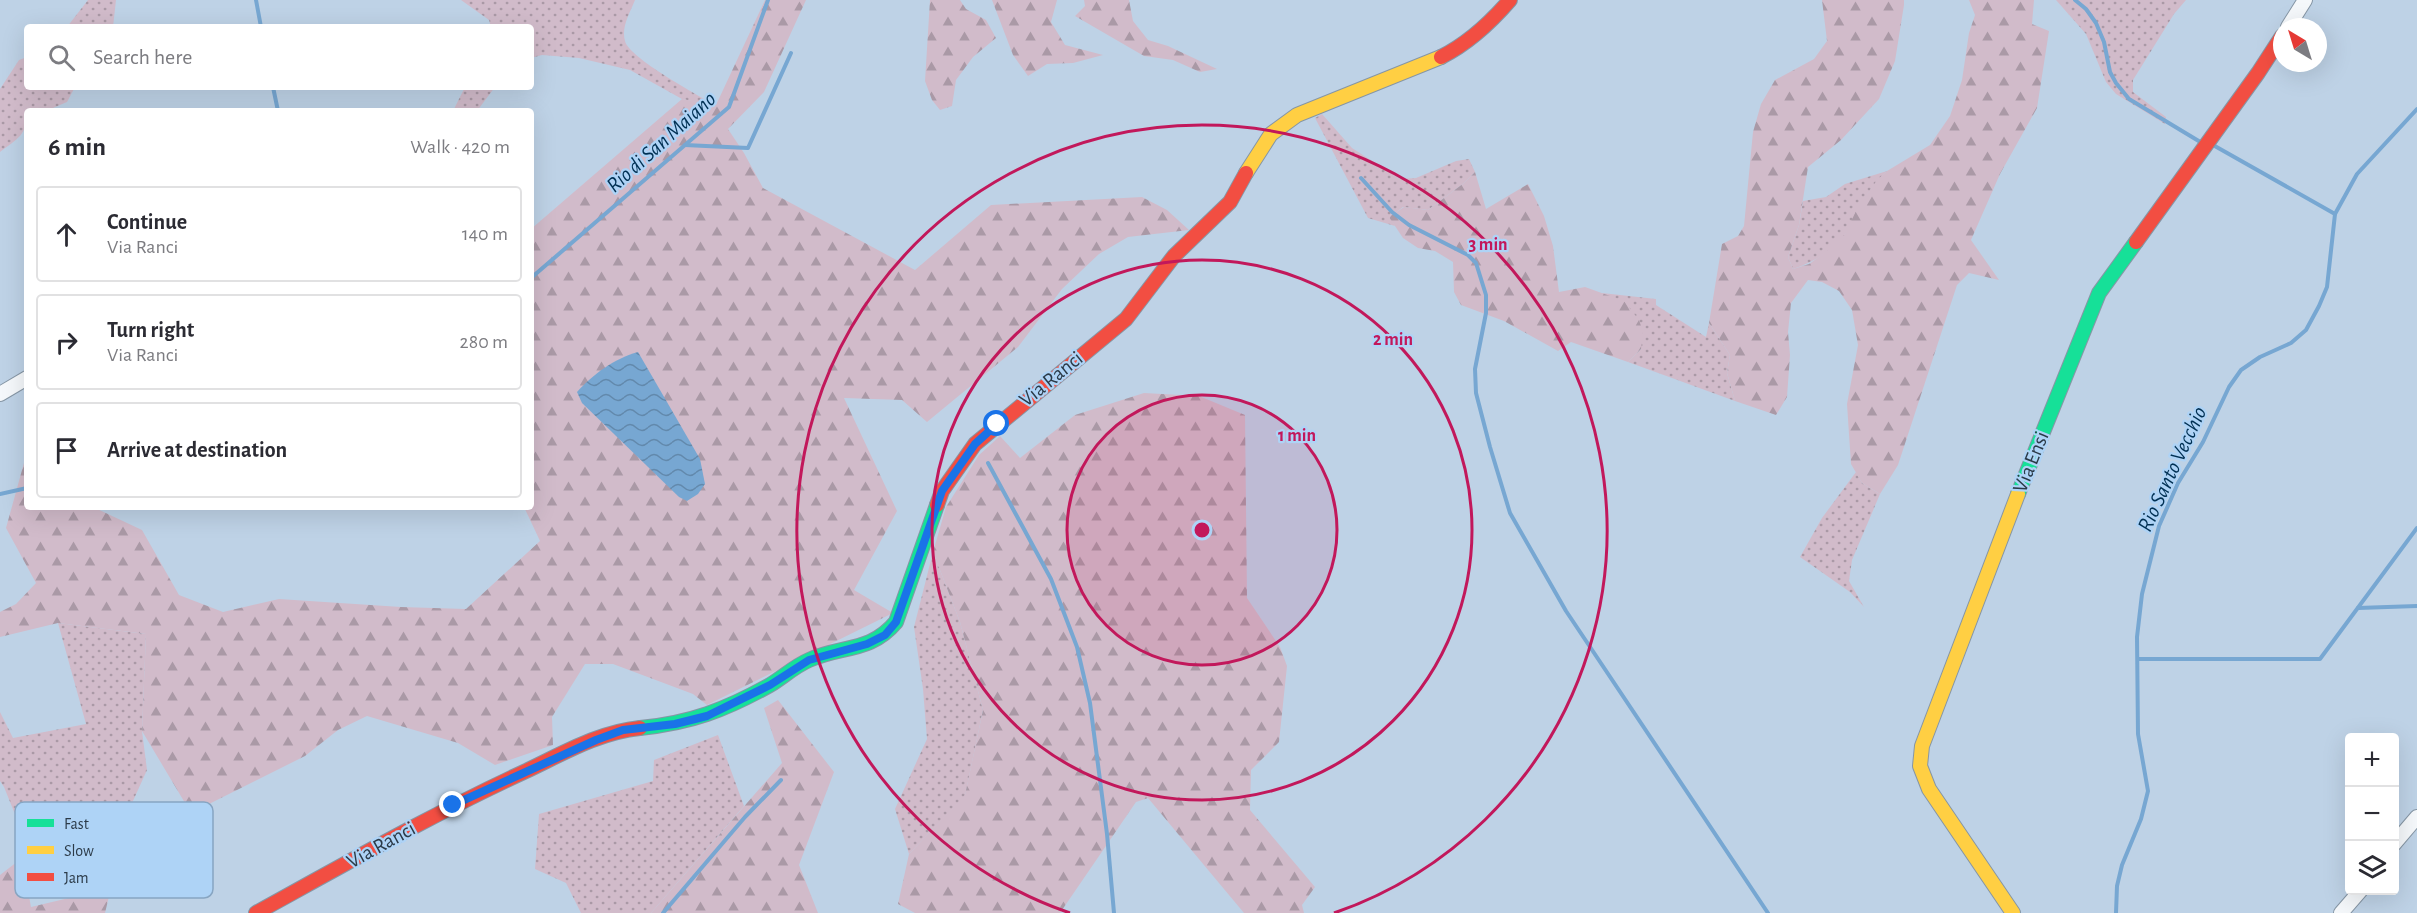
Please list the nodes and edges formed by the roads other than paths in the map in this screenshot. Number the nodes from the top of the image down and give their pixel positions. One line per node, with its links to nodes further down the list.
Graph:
1 (1510, 0): 10 (street, Via Ranci)
2 (2305, 0): 3 (street)
3 (2294, 18)
4 (2273, 49): 11 (street, Via Ensi)
5 (24, 380): 6 (street)
6 (0, 394)
7 (2417, 817): 8 (street)
8 (2397, 841)
9 (2357, 895): 12 (street)
10 (256, 913)
11 (2013, 913)
12 (2341, 913)

